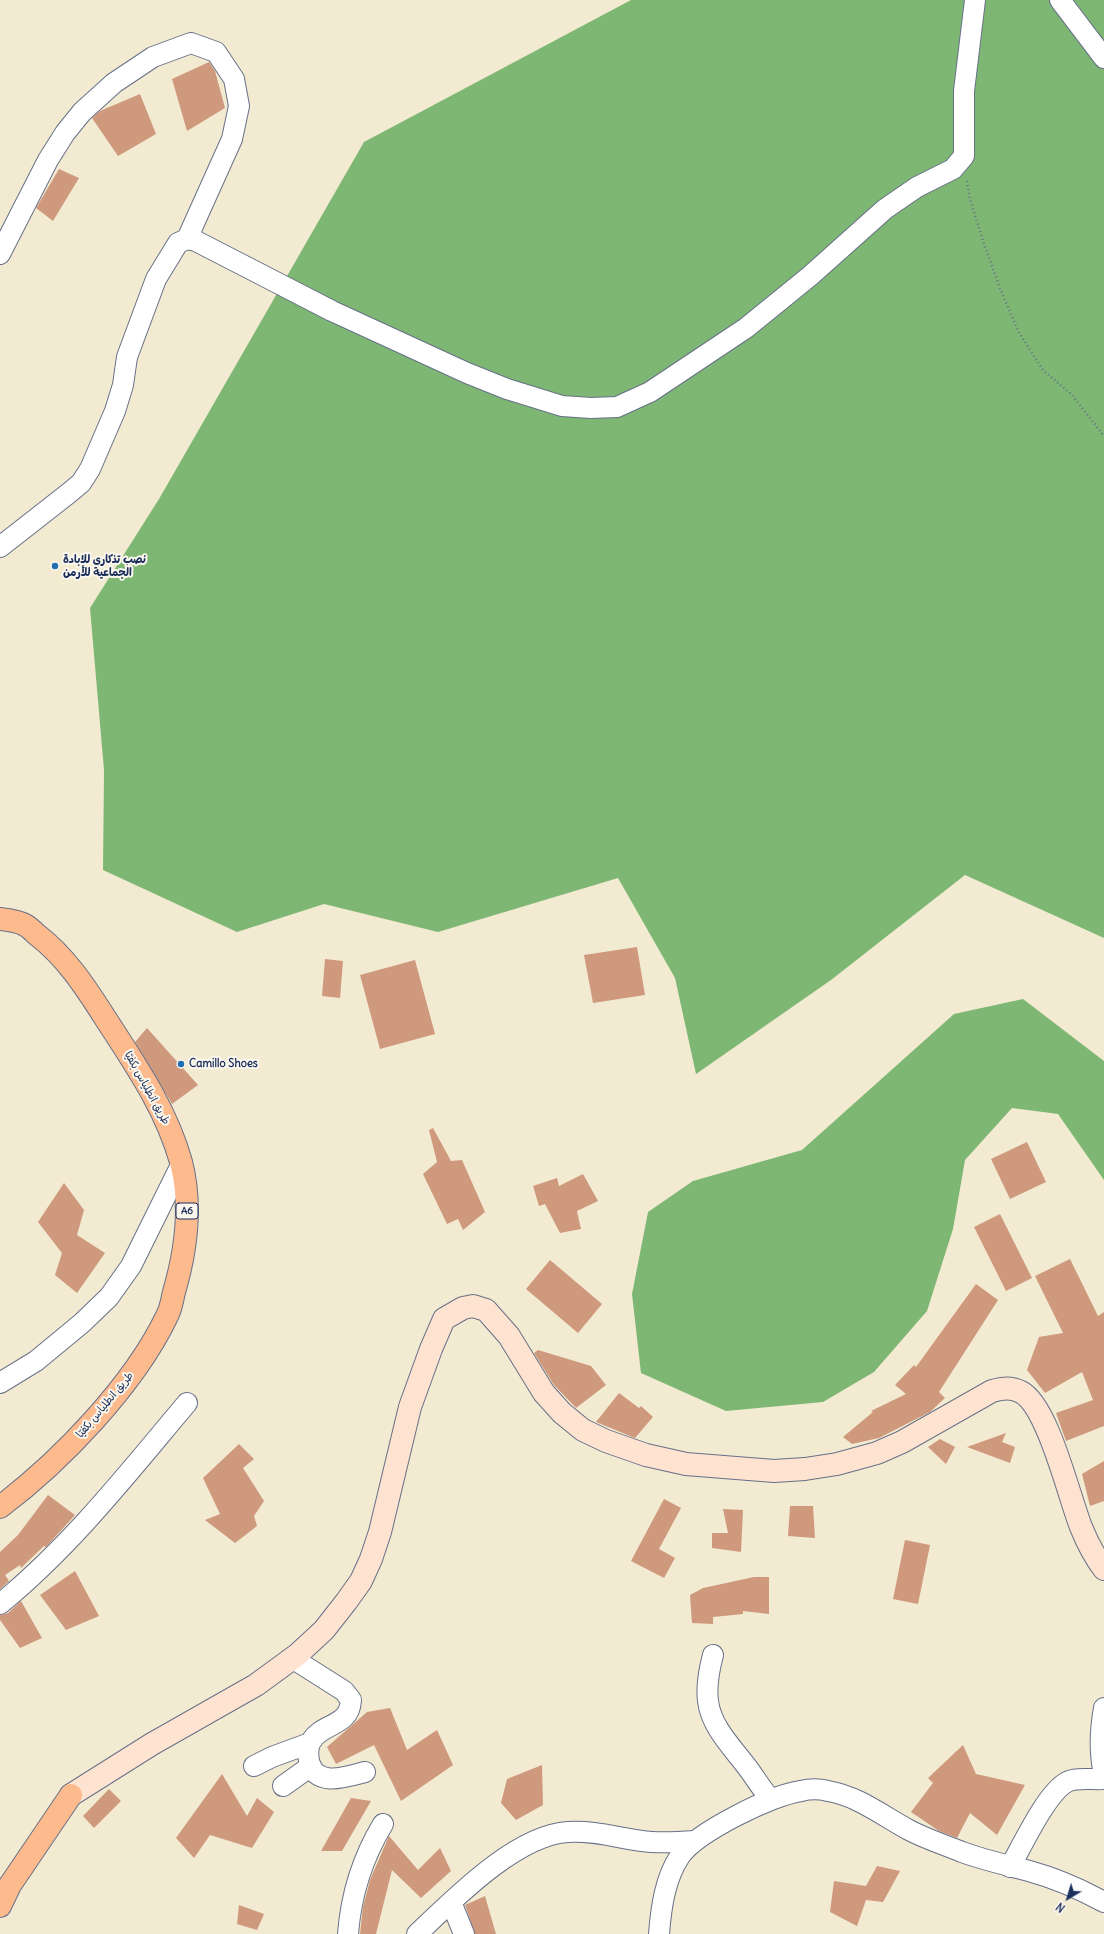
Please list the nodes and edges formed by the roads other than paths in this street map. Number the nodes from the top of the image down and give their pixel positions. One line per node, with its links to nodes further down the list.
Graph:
1 (975, 0): 4 (street)
2 (1060, 0): 3 (street)
3 (1104, 58)
4 (187, 239): 5 (street); 6 (street)
5 (0, 254)
6 (0, 547)
7 (0, 919): 8 (highway, طريق انطلياس بكفيّا / A6)
8 (181, 1164): 9 (street); 11 (highway, طريق انطلياس بكفيّا / A6)
9 (0, 1383)
10 (187, 1403): 13 (street)
11 (0, 1507)
12 (1104, 1569): 15 (main road)
13 (0, 1604)
14 (712, 1655): 25 (street)
15 (292, 1658): 17 (street); 24 (main road)
16 (1104, 1708): 21 (street)
17 (310, 1743): 18 (street); 19 (street)
18 (254, 1766)
19 (311, 1766): 20 (street); 23 (street)
20 (365, 1772)
21 (1104, 1774)
22 (1104, 1779): 28 (street)
23 (283, 1786)
24 (71, 1795): 29 (highway); 32 (highway)
25 (770, 1800): 27 (street); 28 (street)
26 (383, 1824): 33 (street)
27 (695, 1840): 30 (street); 36 (street)
28 (1010, 1867): 31 (street)
29 (0, 1880)
30 (451, 1902): 34 (street); 35 (street)
31 (1104, 1902)
32 (0, 1906)
33 (348, 1934)
34 (417, 1934)
35 (464, 1934)
36 (659, 1934)

